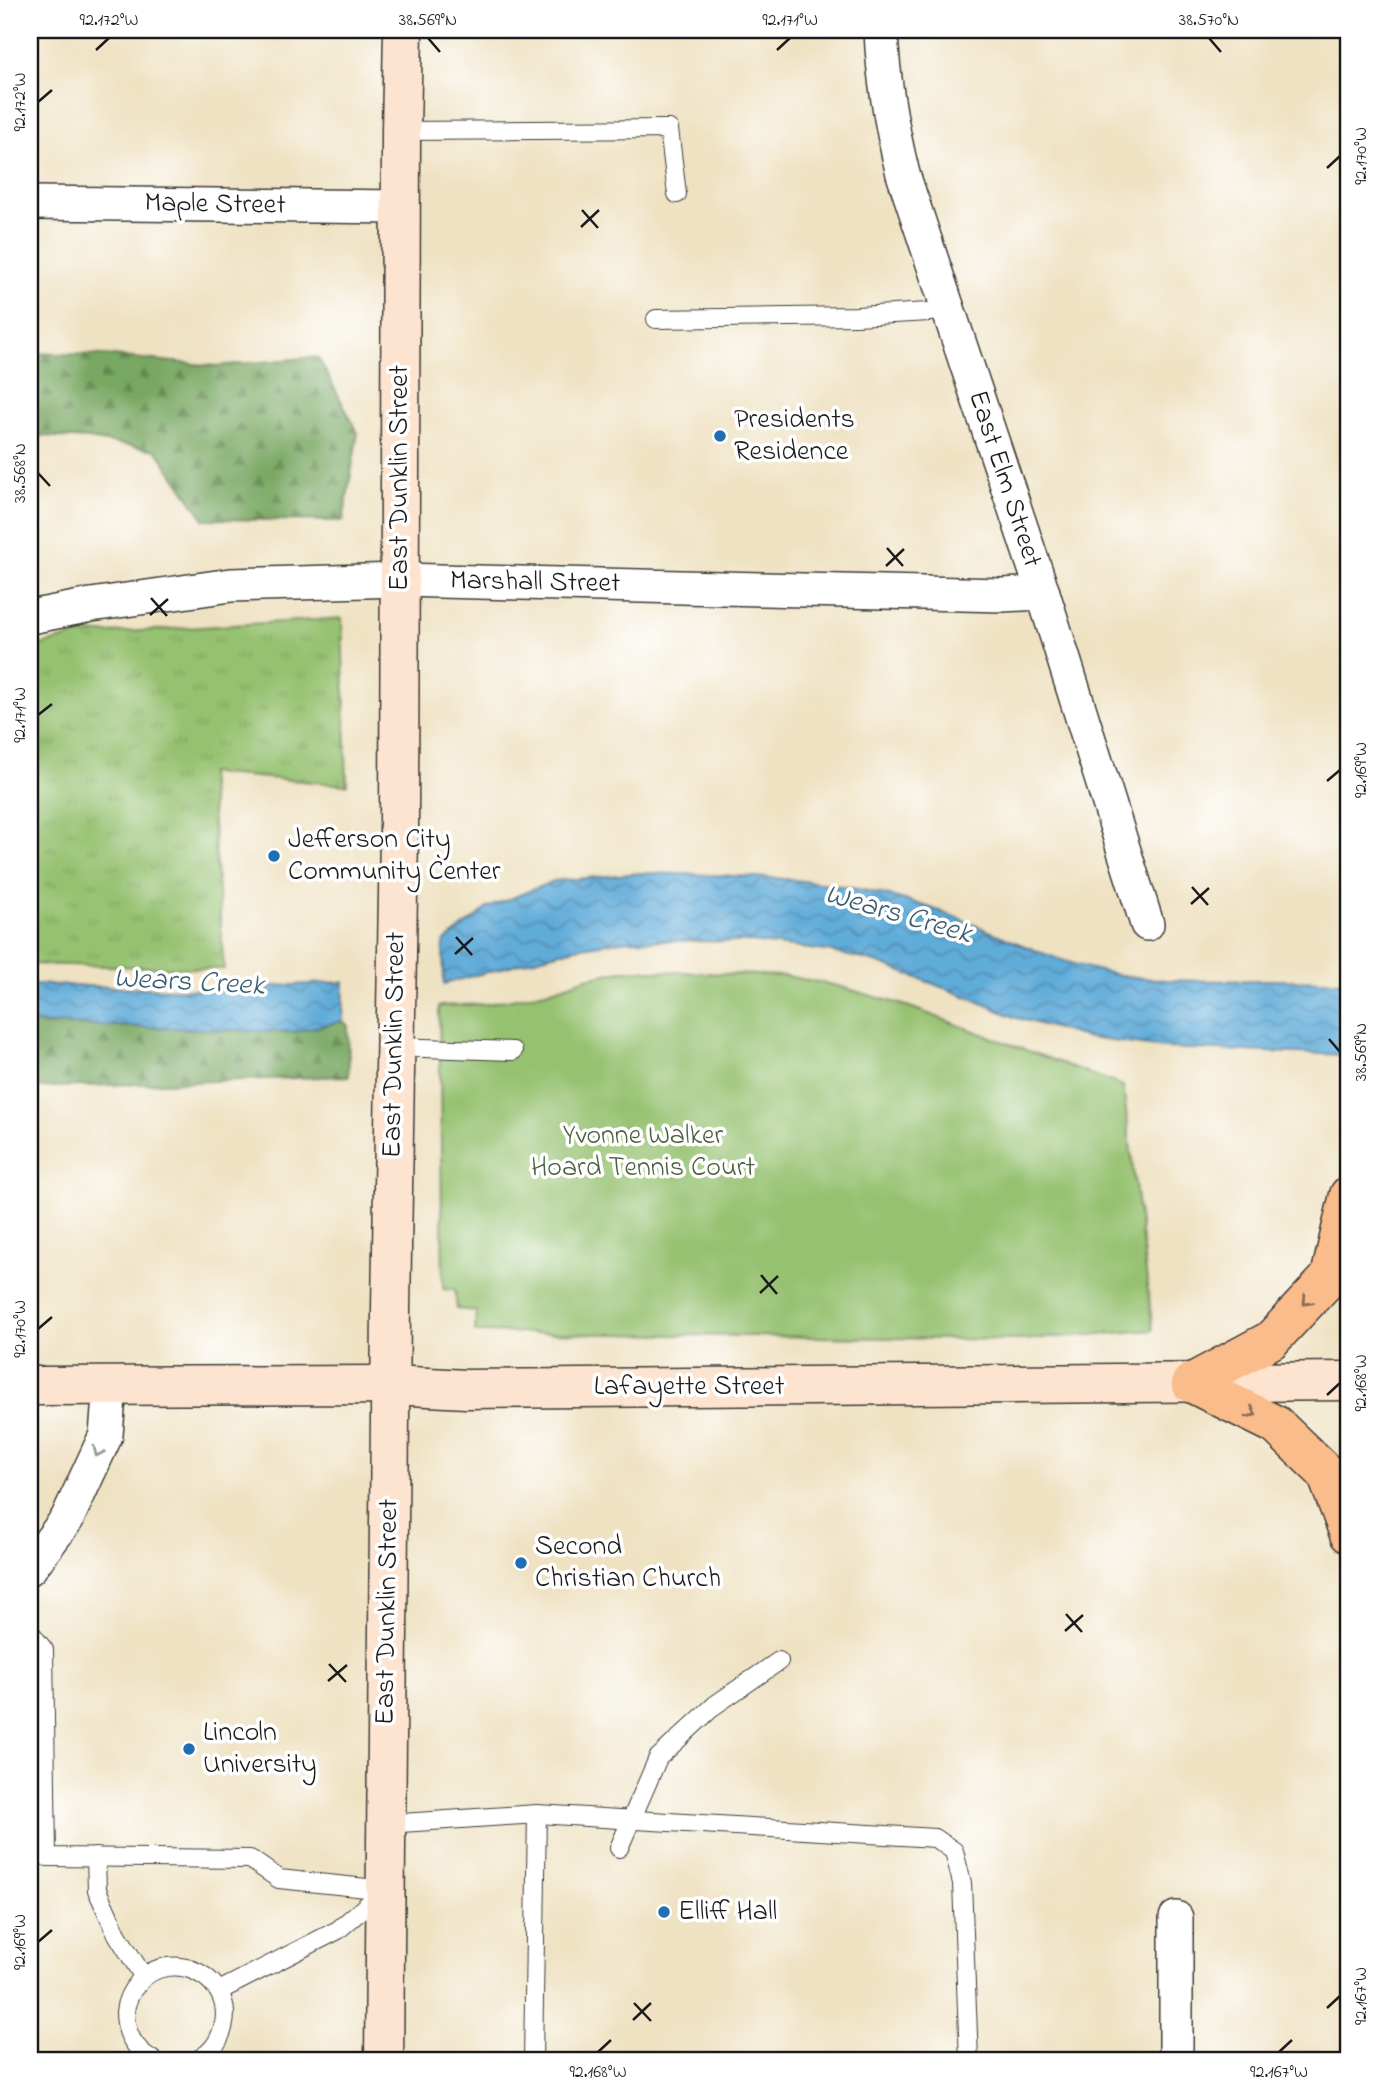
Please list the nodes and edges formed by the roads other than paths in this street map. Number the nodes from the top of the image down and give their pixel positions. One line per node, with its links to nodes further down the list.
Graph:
1 (403, 30): 3 (main road, East Dunklin Street)
2 (881, 30): 7 (street, East Elm Street)
3 (401, 131): 4 (lane); 6 (main road, East Dunklin Street)
4 (677, 194)
5 (30, 203): 6 (street, Maple Street)
6 (401, 207): 9 (main road, East Dunklin Street)
7 (948, 310): 8 (lane); 10 (street, East Elm Street)
8 (656, 319)
9 (399, 580): 10 (street, Marshall Street); 11 (street, Marshall Street); 13 (main road, East Dunklin Street)
10 (1043, 593): 12 (street, East Elm Street)
11 (30, 617)
12 (1147, 924)
13 (394, 1047): 14 (lane); 19 (main road, East Dunklin Street)
14 (513, 1051)
15 (1349, 1195): 17 (highway, one-way to 17)
16 (1349, 1381): 17 (main road, Lafayette Street)
17 (1191, 1383): 19 (main road, Lafayette Street); 21 (highway, one-way to 21)
18 (110, 1385): 19 (main road, Lafayette Street); 20 (main road, Lafayette Street); 22 (street, one-way to 22)
19 (391, 1385): 27 (main road, East Dunklin Street)
20 (30, 1386)
21 (1349, 1534)
22 (30, 1569)
23 (30, 1632): 29 (lane)
24 (779, 1661): 26 (lane)
25 (537, 1814): 26 (lane); 27 (lane); 37 (lane)
26 (632, 1818): 28 (lane); 38 (lane)
27 (386, 1824): 30 (main road, East Dunklin Street)
28 (619, 1848)
29 (96, 1857): 30 (lane); 32 (lane)
30 (386, 1890): 33 (lane); 36 (main road, East Dunklin Street)
31 (1176, 1918): 39 (street)
32 (144, 1976): 33 (lane); 34 (lane)
33 (219, 1991): 35 (lane)
34 (153, 2060)
35 (197, 2060)
36 (384, 2060)
37 (533, 2060)
38 (969, 2060)
39 (1176, 2060)

